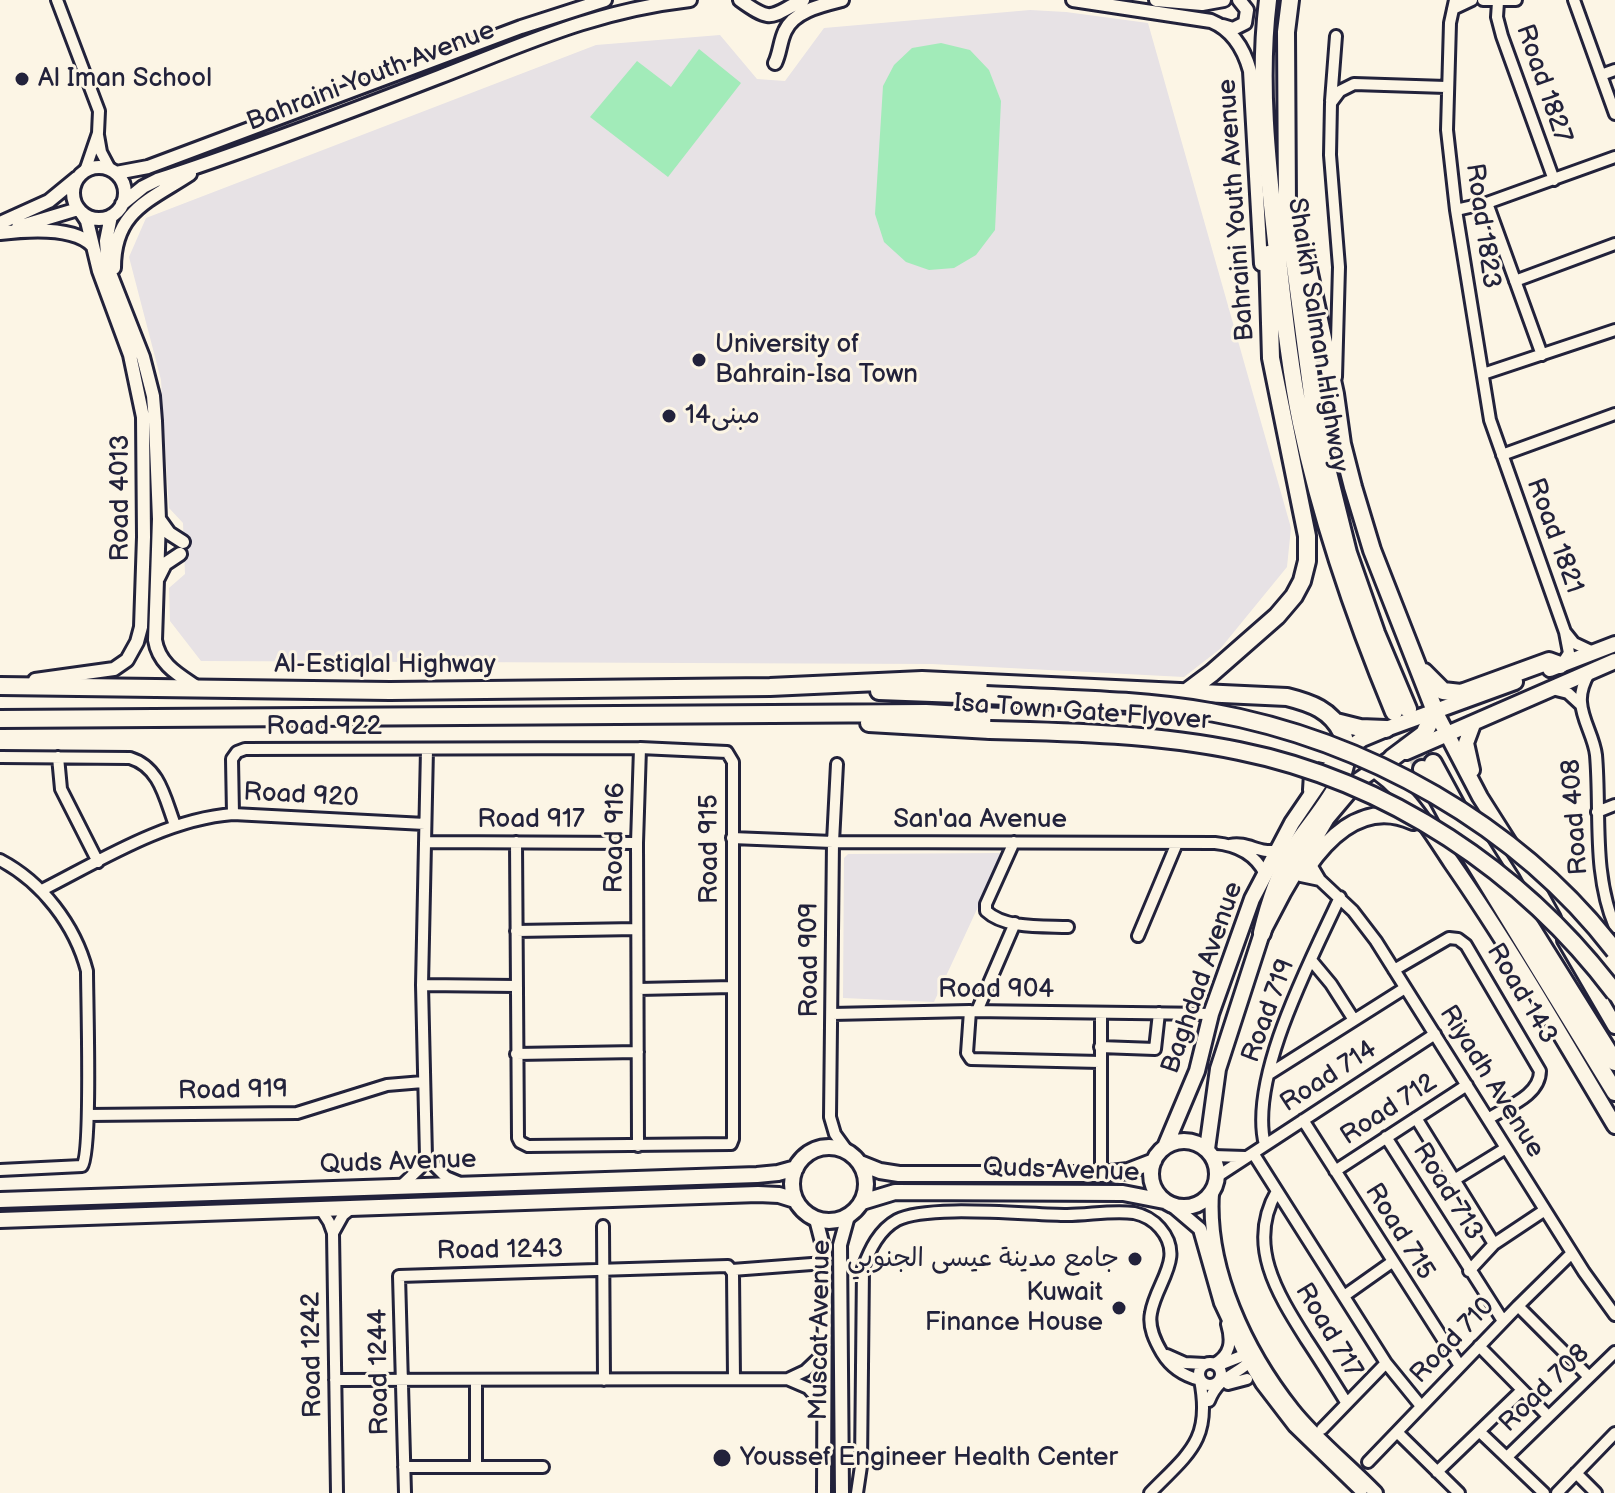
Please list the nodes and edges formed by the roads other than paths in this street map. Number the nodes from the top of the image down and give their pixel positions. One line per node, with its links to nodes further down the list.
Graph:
1 (57, 0): 29 (street)
2 (605, 0): 32 (street, Bahraini Youth Avenue)
3 (690, 0): 31 (street, Bahraini Youth Avenue)
4 (803, 0): 18 (street)
5 (842, 0): 22 (street)
6 (1073, 0): 20 (street)
7 (1156, 0): 8 (street)
8 (1224, 0)
9 (1239, 0): 20 (street)
10 (1268, 0): 34 (main road, Shaikh Salman Highway)
11 (1290, 0): 28 (main road, Shaikh Salman Highway)
12 (1472, 0): 19 (street)
13 (1483, 0): 17 (street)
14 (1516, 0): 17 (street)
15 (1574, 0): 24 (street)
16 (742, 1): 18 (street)
17 (1498, 2): 35 (street, Road 1827)
18 (791, 3)
19 (1454, 4): 25 (street, Road 1823)
20 (1220, 25): 49 (street, Bahraini Youth Avenue)
21 (1336, 36): 26 (street)
22 (775, 63)
23 (1615, 70): 24 (street)
24 (1601, 75): 27 (street)
25 (1446, 87): 26 (street); 39 (street, Road 1823)
26 (1331, 103): 51 (street)
27 (1615, 114)
28 (1288, 124): 51 (main road); 73 (main road, Shaikh Salman Highway)
29 (98, 133): 32 (street); 33 (street)
30 (1615, 157): 35 (street)
31 (202, 165): 37 (street, Bahraini Youth Avenue); 46 (street)
32 (113, 171): 33 (street); 37 (street)
33 (81, 175): 38 (street); 41 (street)
34 (1268, 176): 49 (main road); 73 (main road, Shaikh Salman Highway)
35 (1554, 180): 36 (street)
36 (1487, 203): 39 (street); 45 (street)
37 (122, 204): 40 (street)
38 (79, 210): 40 (street); 42 (street); 44 (street, Road 4013)
39 (1456, 210): 50 (street, Road 1823)
40 (111, 216): 46 (street, Road 4013)
41 (0, 223)
42 (0, 233): 44 (street)
43 (1615, 244): 45 (street)
44 (93, 246): 55 (street, Road 4013)
45 (1515, 281): 48 (street)
46 (118, 295): 54 (street, Road 4013)
47 (1615, 330): 48 (street)
48 (1542, 355): 50 (street)
49 (1271, 358): 59 (main road)
50 (1483, 374): 53 (street, Road 1823)
51 (1335, 394): 61 (main road)
52 (1615, 414): 53 (street)
53 (1502, 455): 57 (street, Road 1821)
54 (159, 519): 55 (street, Road 4013); 56 (street)
55 (150, 545): 56 (street, Road 4013); 65 (street, Road 4013)
56 (157, 581): 67 (street, Road 4013)
57 (1565, 632): 60 (street, Road 1821); 63 (street, Road 1821)
58 (1615, 644): 60 (main road, Baghdad Avenue)
59 (1234, 651): 69 (main road); 70 (main road)
60 (1593, 652): 63 (main road, Baghdad Avenue)
61 (1413, 658): 63 (main road); 73 (main road)
62 (1615, 661): 64 (main road, Baghdad Avenue)
63 (1561, 664): 73 (main road, Baghdad Avenue)
64 (1589, 673): 68 (main road, Baghdad Avenue); 71 (street, Road 408)
65 (0, 685): 67 (main road, Al-Estiqlal Highway)
66 (770, 687): 67 (main road, Al-Estiqlal Highway); 69 (main road); 120 (main road, Isa Town Gate Flyover, bridge)
67 (198, 688)
68 (1551, 689): 71 (street); 76 (main road, Baghdad Avenue)
69 (1188, 691): 70 (main road)
70 (1217, 692): 75 (main road); 78 (main road)
71 (1581, 705): 91 (street, Road 408)
72 (704, 713): 74 (main road, Al-Estiqlal Highway); 78 (main road); 128 (main road, Isa Town Gate Flyover, bridge)
73 (1424, 718): 76 (main road, Baghdad Avenue); 77 (main road, Baghdad Avenue); 85 (main road); 89 (main road, Shaikh Salman Highway)
74 (0, 719)
75 (1336, 722): 77 (main road); 82 (main road)
76 (1473, 724): 89 (main road)
77 (1386, 729): 82 (main road, Baghdad Avenue)
78 (1220, 732): 81 (main road)
79 (640, 748): 80 (street, Road 915); 96 (street, Road 915); 101 (street, Road 916)
80 (427, 749): 92 (street, Road 922); 93 (street)
81 (1304, 751): 82 (main road); 88 (main road)
82 (1344, 755): 87 (main road); 88 (main road, Baghdad Avenue); 118 (main road)
83 (0, 757): 84 (street)
84 (58, 757): 94 (street); 106 (street)
85 (1392, 758): 87 (main road, Baghdad Avenue)
86 (837, 764): 99 (street, Road 909)
87 (1373, 768): 95 (main road); 118 (main road, Baghdad Avenue)
88 (1312, 790): 104 (main road, Baghdad Avenue)
89 (1480, 797): 135 (main road, Shaikh Salman Highway)
90 (1615, 805): 91 (street)
91 (1597, 812): 115 (street, Road 408)
92 (233, 814): 93 (street, Road 920); 94 (street, Road 920)
93 (425, 824): 97 (street)
94 (175, 825): 106 (street, Road 920)
95 (1434, 836): 107 (main road); 150 (main road)
96 (732, 838): 99 (street, San'aa Avenue); 125 (street, Road 915)
97 (425, 842): 98 (street, Road 917); 123 (street)
98 (516, 842): 101 (street, Road 917); 117 (street, Road 915)
99 (833, 842): 100 (street, San'aa Avenue); 132 (street, Road 909)
100 (1014, 842): 102 (street, San'aa Avenue); 113 (street)
101 (637, 843): 116 (street, Road 916)
102 (1177, 843): 103 (street, San'aa Avenue); 119 (street)
103 (1229, 845): 104 (street, San'aa Avenue); 108 (street)
104 (1277, 850): 108 (main road, Baghdad Avenue)
105 (0, 860): 111 (street)
106 (98, 862): 111 (street, Road 920)
107 (1310, 863): 109 (main road); 110 (street, Riyadh Avenue)
108 (1265, 874): 133 (main road, Baghdad Avenue)
109 (1301, 876): 110 (street, Riyadh Avenue); 118 (main road)
110 (1320, 880): 112 (street, Riyadh Avenue)
111 (42, 890): 146 (street)
112 (1340, 897): 121 (street, Road 719); 122 (street, Riyadh Avenue)
113 (1015, 923): 114 (street); 129 (street)
114 (1068, 927)
115 (1615, 927)
116 (637, 929): 117 (street, Road 916); 127 (street, Road 916)
117 (516, 931): 124 (street, Road 915)
118 (1262, 933): 157 (main road, Baghdad Avenue)
119 (1138, 936)
120 (1615, 951)
121 (1311, 960): 134 (street); 142 (street, Road 719)
122 (1394, 970): 126 (street, Riyadh Avenue); 148 (street, Road 143)
123 (422, 985): 124 (street); 143 (street)
124 (516, 986): 139 (street, Road 915)
125 (733, 987): 127 (street); 153 (street, Road 915)
126 (1405, 988): 134 (street); 136 (street, Riyadh Avenue)
127 (638, 989): 138 (street, Road 916)
128 (1615, 993)
129 (973, 1011): 130 (street, Road 904); 132 (street, Road 904); 140 (street)
130 (1101, 1013): 131 (street, Road 904); 137 (street)
131 (1159, 1013): 133 (street, Road 904); 137 (street)
132 (832, 1014): 156 (street, Road 909)
133 (1211, 1014): 154 (main road, Baghdad Avenue)
134 (1354, 1020): 142 (street)
135 (1615, 1026)
136 (1435, 1034): 144 (street, Riyadh Avenue); 149 (street, Road 714)
137 (1100, 1047): 140 (street)
138 (638, 1052): 139 (street); 153 (street, Road 916)
139 (516, 1054): 153 (street, Road 915)
140 (1100, 1062): 165 (street)
141 (1615, 1062): 145 (main road)
142 (1269, 1074): 152 (street, Road 719)
143 (423, 1082): 146 (street, Road 919); 159 (street)
144 (1467, 1085): 147 (street, Road 712); 148 (street, Riyadh Avenue)
145 (1615, 1092)
146 (88, 1115): 163 (street)
147 (1416, 1118): 151 (street, Road 712); 167 (street, Road 713)
148 (1488, 1119): 155 (street, Riyadh Avenue)
149 (1303, 1120): 152 (street, Road 714); 164 (street, Road 715)
150 (1615, 1126)
151 (1386, 1137): 164 (street, Road 712); 190 (street, Road 713)
152 (1265, 1145): 158 (street, Road 714)
153 (638, 1146)
154 (1165, 1147): 157 (main road); 160 (main road)
155 (1506, 1148): 167 (street); 178 (street, Riyadh Avenue)
156 (848, 1152): 161 (main road); 162 (main road)
157 (1210, 1153): 158 (street); 166 (main road)
158 (1250, 1155): 166 (street, Road 714); 170 (street, Road 717)
159 (426, 1157): 168 (street); 169 (street)
160 (1154, 1161): 165 (main road, Quds Avenue); 175 (main road)
161 (860, 1163): 165 (main road, Quds Avenue); 174 (main road)
162 (796, 1168): 168 (main road, Quds Avenue); 173 (main road)
163 (0, 1170)
164 (1335, 1171): 186 (street, Road 715)
165 (1101, 1174)
166 (1218, 1176): 171 (main road)
167 (1454, 1180): 184 (street, Road 713)
168 (464, 1184): 169 (main road, Quds Avenue)
169 (400, 1187): 172 (main road, Quds Avenue)
170 (1277, 1191): 192 (street, Road 717); 218 (street, Road 717)
171 (1212, 1193): 175 (main road); 201 (street)
172 (0, 1200)
173 (795, 1200): 176 (main road, Quds Avenue); 180 (main road)
174 (862, 1202): 175 (main road, Quds Avenue); 179 (main road)
175 (1168, 1203): 193 (street)
176 (354, 1207): 177 (main road, Quds Avenue); 183 (street)
177 (320, 1208): 181 (main road, Quds Avenue); 183 (street, Road 1242)
178 (1545, 1210): 184 (street, Road 713); 185 (street, Riyadh Avenue)
179 (848, 1216): 180 (main road); 238 (street, Muscat Avenue)
180 (816, 1219): 187 (street, Muscat Avenue)
181 (0, 1220)
182 (603, 1226): 188 (street)
183 (333, 1233): 210 (street, Road 1242)
184 (1494, 1244): 190 (street, Road 713)
185 (1572, 1253): 194 (street, Road 710); 195 (street, Riyadh Avenue)
186 (1392, 1262): 192 (street, Road 717); 204 (street, Road 715)
187 (825, 1263): 189 (street, Road 1243); 199 (street, Muscat Avenue)
188 (602, 1270): 189 (street, Road 1243); 191 (street, Road 1243); 213 (street)
189 (732, 1270): 207 (street)
190 (1469, 1271): 196 (street, Road 713)
191 (399, 1276): 211 (street, Road 1244)
192 (1344, 1296): 202 (street, Road 717)
193 (1221, 1303): 201 (street); 203 (street)
194 (1518, 1306): 196 (street, Road 710); 206 (street)
195 (1615, 1315)
196 (1503, 1321): 197 (street, Road 710)
197 (1479, 1346): 204 (street, Road 710); 217 (street)
198 (1159, 1348): 203 (street); 214 (street); 239 (street)
199 (825, 1352): 208 (street); 220 (street, Muscat Avenue)
200 (1615, 1352): 206 (street, Road 708)
201 (1251, 1356): 203 (street); 205 (street); 216 (street); 234 (street)
202 (1386, 1363): 218 (street, Road 717); 221 (street, Road 717)
203 (1212, 1365): 214 (street); 215 (street)
204 (1460, 1366): 221 (street, Road 710)
205 (1231, 1377): 209 (street); 215 (street)
206 (1589, 1377): 222 (street, Road 708)
207 (734, 1379): 208 (street); 213 (street)
208 (787, 1379): 220 (street)
209 (1247, 1379): 216 (street); 219 (street)
210 (335, 1380): 211 (street); 235 (street, Road 1242)
211 (402, 1380): 212 (street); 229 (street, Road 1244)
212 (476, 1380): 213 (street); 230 (street)
213 (604, 1380)
214 (1200, 1380): 215 (street); 219 (street)
215 (1219, 1381): 219 (street)
216 (1262, 1383): 234 (street)
217 (1522, 1390): 222 (street); 225 (street, Road 708)
218 (1346, 1402): 223 (street, Road 717)
219 (1207, 1405): 240 (street)
220 (824, 1406): 237 (street, Muscat Avenue)
221 (1421, 1406): 224 (street, Road 710)
222 (1548, 1416): 227 (street, Road 708)
223 (1322, 1429)
224 (1397, 1432): 228 (street, Road 710); 232 (street)
225 (1480, 1432): 227 (street); 232 (street, Road 708)
226 (1615, 1433): 233 (street)
227 (1507, 1457): 242 (street)
228 (1368, 1462)
229 (404, 1467): 230 (street, Road 1244); 236 (street, Road 1244)
230 (476, 1467): 231 (street, Road 1244)
231 (543, 1467)
232 (1437, 1472): 241 (street)
233 (1576, 1473): 243 (street); 244 (street)
234 (1362, 1488)
235 (334, 1493)
236 (405, 1493)
237 (824, 1493)
238 (842, 1493)
239 (857, 1493)
240 (1150, 1493)
241 (1459, 1493)
242 (1544, 1493)
243 (1557, 1493)
244 (1596, 1493)

